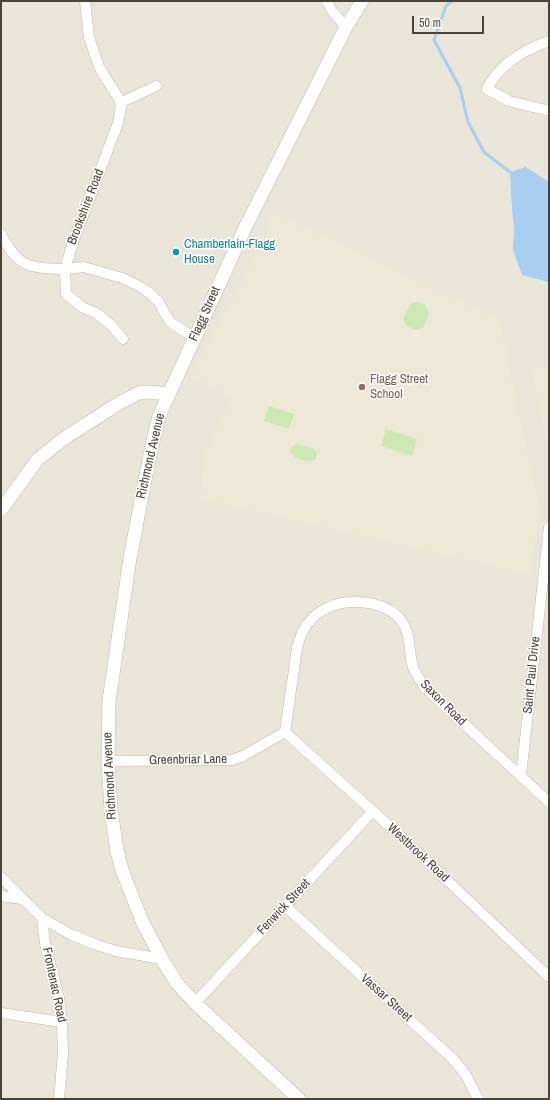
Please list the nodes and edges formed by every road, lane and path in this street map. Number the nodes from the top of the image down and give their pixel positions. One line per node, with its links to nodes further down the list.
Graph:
1 (85, 1): 7 (street)
2 (327, 1): 4 (street)
3 (362, 1): 4 (street, Flagg Street)
4 (346, 27): 11 (street, Flagg Street)
5 (549, 41): 8 (street)
6 (156, 86): 7 (street)
7 (120, 103): 10 (street, Brookshire Road)
8 (549, 111)
9 (1, 234): 10 (street)
10 (64, 269): 11 (street); 12 (street)
11 (194, 338): 13 (street, Flagg Street)
12 (123, 339)
13 (169, 394): 14 (street); 17 (street, Richmond Avenue)
14 (3, 504)
15 (549, 527): 18 (street, Saint Paul Drive)
16 (286, 732): 17 (street, Greenbriar Lane); 18 (street, Saxon Road); 20 (street, Westbrook Road)
17 (108, 761): 26 (street, Richmond Avenue)
18 (520, 775): 19 (street, Saxon Road)
19 (549, 802)
20 (373, 811): 24 (street, Fenwick Street); 27 (street, Westbrook Road)
21 (1, 877): 23 (street)
22 (1, 896): 23 (street)
23 (22, 899): 25 (street)
24 (285, 906): 28 (street, Fenwick Street); 33 (street, Vassar Street)
25 (42, 918): 26 (street); 30 (street, Frontenac Road)
26 (162, 959): 28 (street, Richmond Avenue)
27 (549, 976)
28 (195, 1003): 32 (street, Richmond Avenue)
29 (1, 1013): 30 (street)
30 (62, 1022): 31 (street, Frontenac Road)
31 (59, 1099)
32 (299, 1099)
33 (478, 1099)

